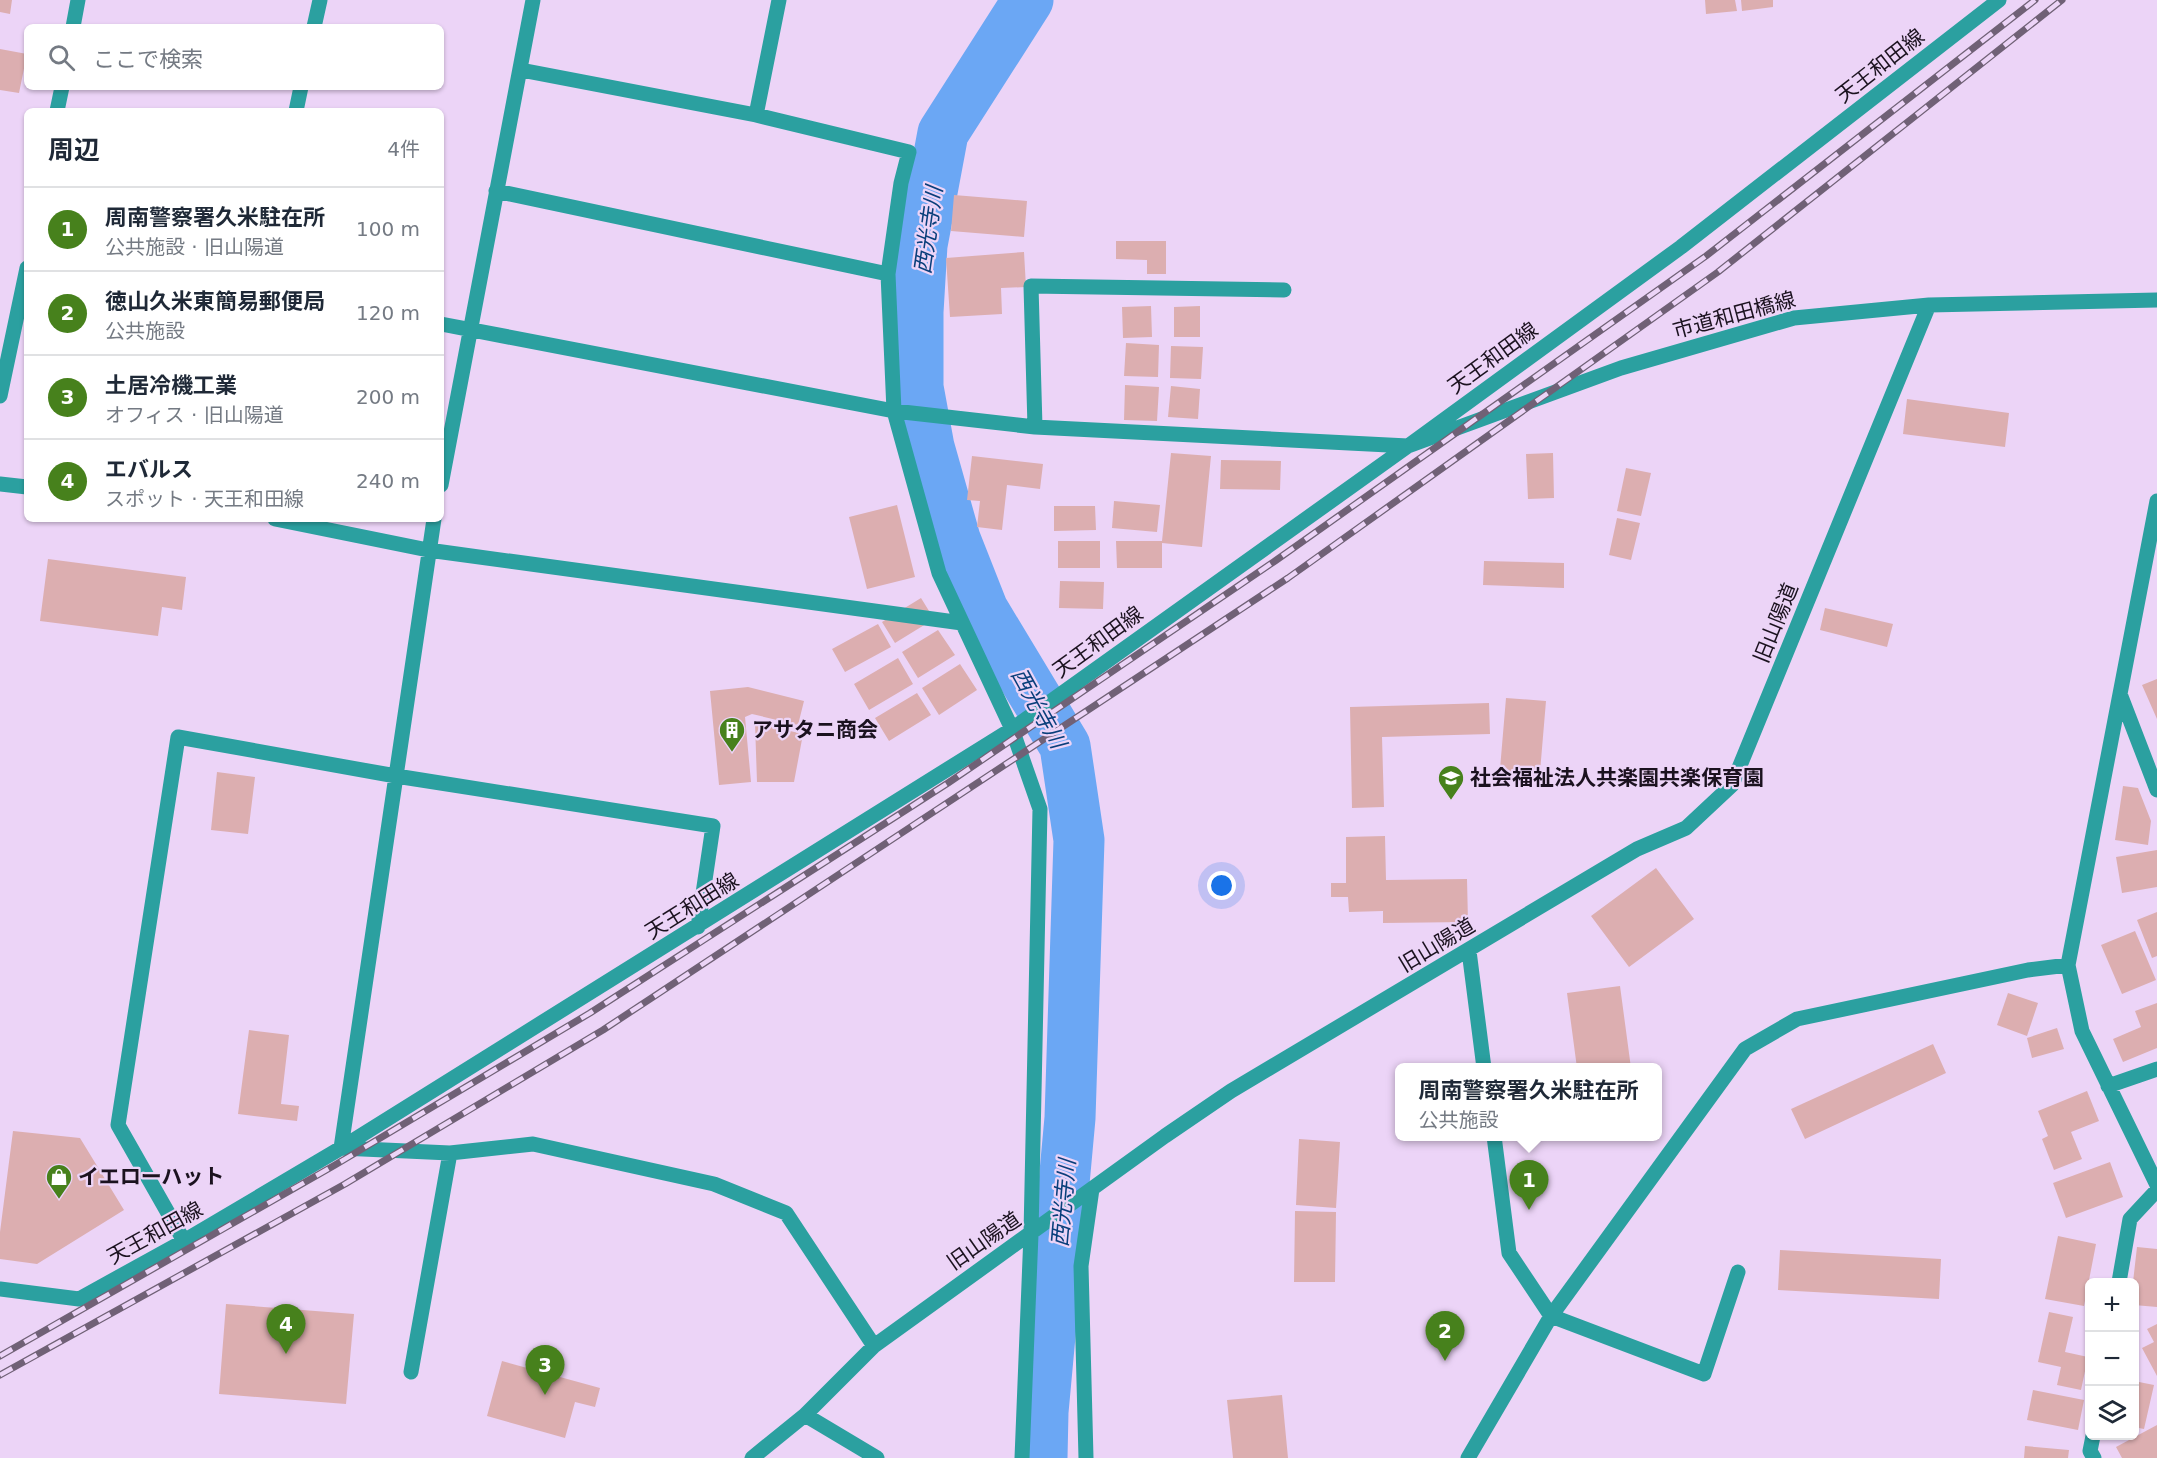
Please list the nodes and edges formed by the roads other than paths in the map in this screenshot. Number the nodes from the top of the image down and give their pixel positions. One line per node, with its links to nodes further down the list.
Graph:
1 (78, 0): 6 (street)
2 (320, 0): 7 (street)
3 (533, 0): 8 (street)
4 (779, 0): 13 (street)
5 (2000, 0): 25 (street, 天王和田線)
6 (74, 24)
7 (315, 24)
8 (520, 70): 13 (street); 14 (street)
9 (61, 90): 11 (street)
10 (300, 90): 12 (street)
11 (58, 108)
12 (297, 108)
13 (756, 115): 15 (street)
14 (496, 190): 15 (street); 21 (street)
15 (888, 274): 23 (street)
16 (24, 282): 22 (street)
17 (1284, 290): 24 (street)
18 (2157, 300): 19 (street, 市道和田橋線)
19 (1929, 305): 25 (street, 市道和田橋線); 39 (street, 旧山陽道)
20 (444, 324): 21 (street)
21 (472, 329): 23 (street); 26 (street)
22 (0, 396)
23 (894, 411): 24 (street); 33 (street)
24 (1035, 427): 25 (street)
25 (1408, 446): 35 (street, 天王和田線)
26 (444, 470)
27 (0, 484): 28 (street)
28 (24, 487)
29 (2157, 501): 34 (street)
30 (290, 522): 32 (street)
31 (433, 522): 32 (street)
32 (428, 550): 33 (street); 36 (street)
33 (962, 623): 35 (street)
34 (2120, 694): 37 (street); 40 (street)
35 (1012, 729): 38 (street, 天王和田線); 50 (street)
36 (396, 776): 38 (street); 45 (street); 51 (street)
37 (2157, 790)
38 (698, 927): 45 (street, 天王和田線)
39 (1469, 951): 41 (street); 48 (street, 旧山陽道)
40 (2068, 965): 43 (street); 55 (street)
41 (1484, 1063)
42 (2157, 1069): 43 (street)
43 (2108, 1086): 47 (street)
44 (1495, 1141): 55 (street)
45 (341, 1148): 46 (street); 51 (street, 天王和田線)
46 (450, 1153): 56 (street); 57 (street)
47 (2157, 1185)
48 (1092, 1189): 50 (street, 旧山陽道); 63 (street)
49 (2157, 1190): 53 (street)
50 (1031, 1234): 56 (street, 旧山陽道); 62 (street)
51 (184, 1241): 54 (street, 天王和田線)
52 (1738, 1272): 55 (street)
53 (2120, 1278)
54 (0, 1289)
55 (1551, 1316): 64 (street)
56 (874, 1346): 58 (street, 旧山陽道)
57 (411, 1372)
58 (805, 1415): 60 (street, 旧山陽道); 61 (street)
59 (2092, 1440): 65 (street)
60 (752, 1458)
61 (877, 1458)
62 (1022, 1458)
63 (1086, 1458)
64 (1468, 1458)
65 (2094, 1458)

